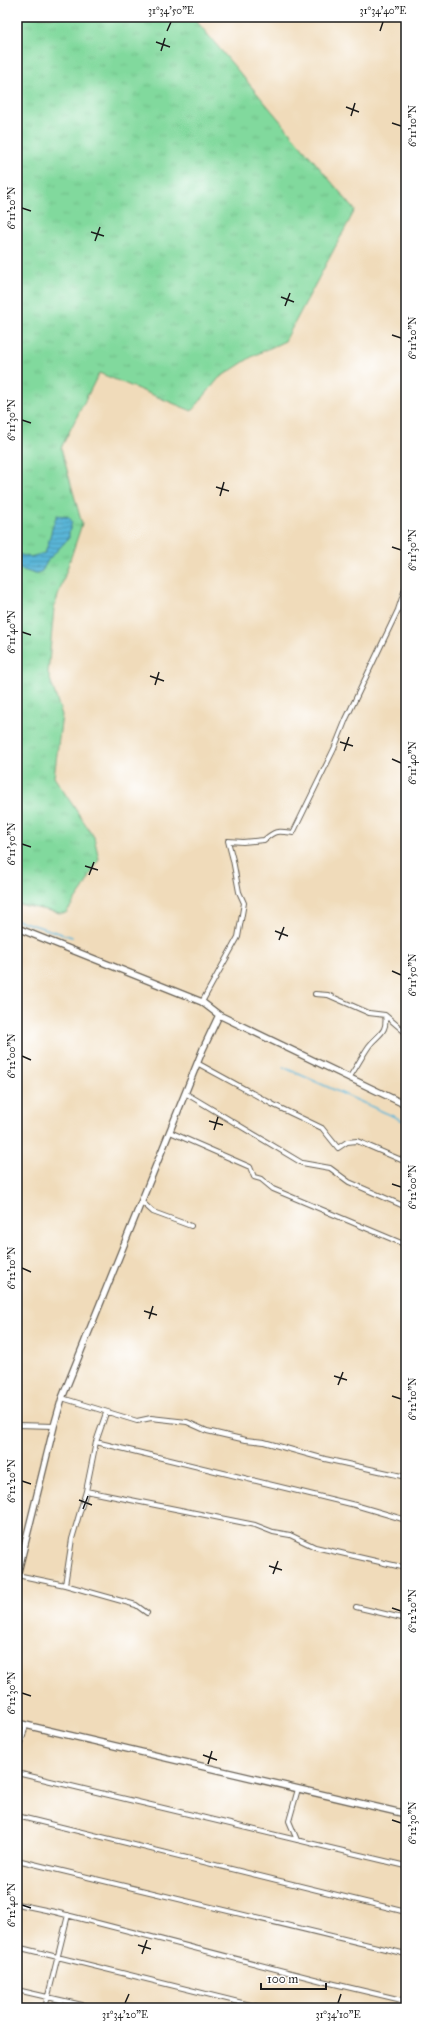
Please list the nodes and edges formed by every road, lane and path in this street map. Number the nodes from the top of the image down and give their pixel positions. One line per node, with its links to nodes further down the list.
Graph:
1 (406, 586): 4 (street)
2 (17, 929): 4 (street)
3 (315, 994): 6 (street)
4 (202, 1002): 5 (street)
5 (220, 1015): 8 (street); 9 (street)
6 (385, 1015): 7 (street); 9 (street)
7 (406, 1033)
8 (197, 1062): 10 (street); 13 (street)
9 (349, 1078): 11 (street)
10 (185, 1093): 12 (street); 15 (street)
11 (406, 1105)
12 (170, 1132): 14 (street); 17 (street)
13 (406, 1162)
14 (141, 1201): 16 (street); 18 (street)
15 (406, 1207)
16 (191, 1226)
17 (406, 1244)
18 (62, 1398): 19 (street); 21 (street)
19 (106, 1413): 22 (street); 23 (street)
20 (17, 1425): 21 (street)
21 (54, 1426): 27 (street)
22 (96, 1442): 24 (street); 25 (street)
23 (406, 1477)
24 (86, 1491): 26 (street); 28 (street)
25 (406, 1520)
26 (406, 1568)
27 (17, 1575): 28 (street)
28 (65, 1585): 30 (street)
29 (356, 1607): 31 (street)
30 (147, 1613)
31 (406, 1619)
32 (17, 1722): 33 (street)
33 (26, 1725): 34 (street); 36 (street)
34 (17, 1758)
35 (17, 1773): 39 (street)
36 (298, 1789): 37 (street); 39 (street)
37 (406, 1814)
38 (17, 1816): 43 (street)
39 (297, 1840): 41 (street)
40 (17, 1860): 46 (street)
41 (406, 1866)
42 (17, 1904): 44 (street)
43 (406, 1912)
44 (68, 1915): 47 (street); 50 (street)
45 (17, 1947): 47 (street)
46 (406, 1954)
47 (58, 1957): 49 (street); 53 (street)
48 (17, 1990): 49 (street)
49 (48, 1997): 51 (street); 52 (street)
50 (406, 2001)
51 (45, 2008)
52 (95, 2008)
53 (263, 2008)

